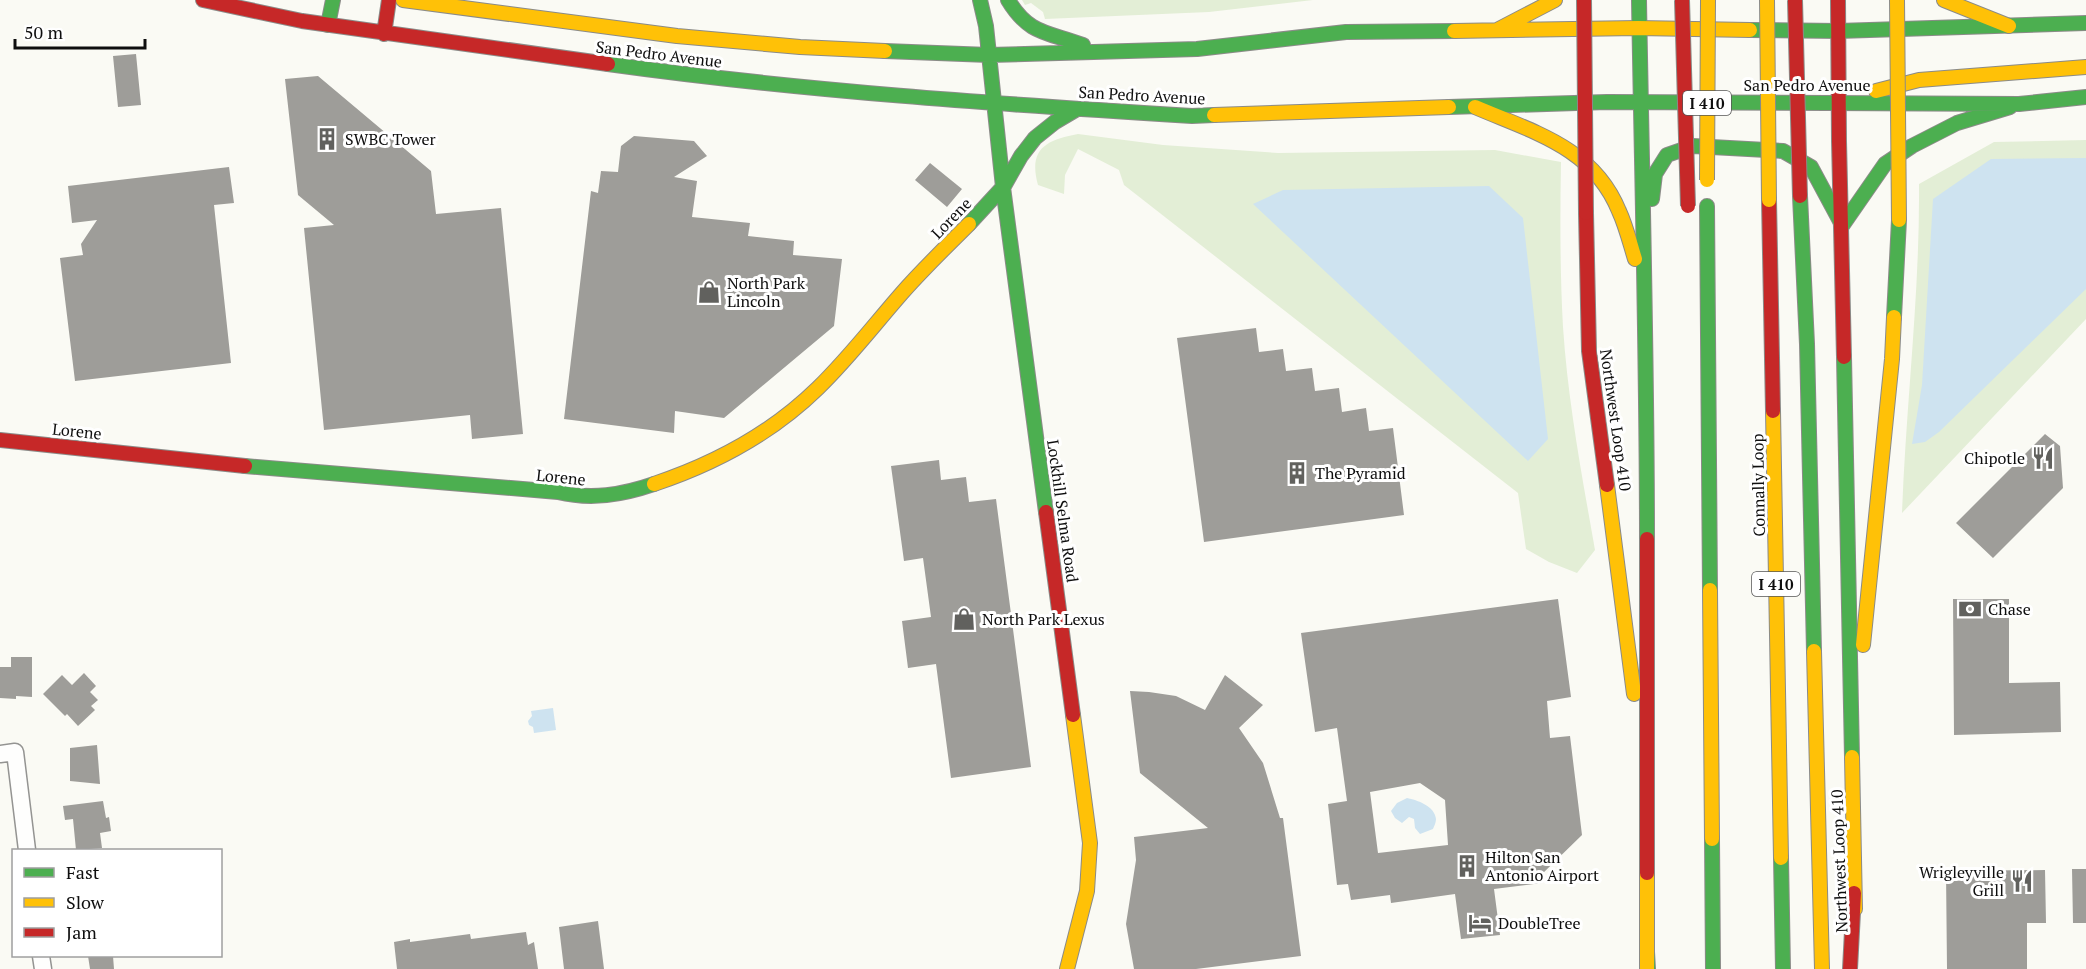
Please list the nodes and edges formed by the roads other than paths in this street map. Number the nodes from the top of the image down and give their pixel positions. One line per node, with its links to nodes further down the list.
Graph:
1 (203, 0): 18 (main road, San Pedro Avenue)
2 (333, 0): 18 (main road)
3 (388, 0): 23 (main road)
4 (403, 0): 25 (main road, San Pedro Avenue)
5 (980, 0): 25 (main road, Lockhill Selma Road)
6 (1008, 0): 24 (main road)
7 (1556, 0): 21 (main road)
8 (1584, 0): 43 (main road, Northwest Loop 410, bridge)
9 (1639, 0): 20 (main road, Northwest Loop 410)
10 (1682, 0): 35 (main road, bridge)
11 (1708, 0): 40 (main road, I 410, bridge)
12 (1767, 0): 49 (main road, Connally Loop / I 410, bridge)
13 (1795, 0): 50 (main road, bridge)
14 (1838, 0): 22 (main road, Northwest Loop 410)
15 (1897, 0): 41 (main road, Northwest Loop 410, bridge)
16 (1944, 0): 19 (main road)
17 (2086, 23): 19 (main road, San Pedro Avenue)
18 (328, 25): 23 (main road, San Pedro Avenue)
19 (2012, 27): 22 (main road, San Pedro Avenue)
20 (1638, 28): 21 (main road, San Pedro Avenue); 22 (main road, San Pedro Avenue); 28 (main road, Northwest Loop 410)
21 (1497, 30): 24 (main road, San Pedro Avenue)
22 (1839, 31): 29 (main road, Northwest Loop 410)
23 (384, 34): 30 (main road, San Pedro Avenue)
24 (1100, 52): 25 (main road, San Pedro Avenue)
25 (989, 55): 30 (main road, Lockhill Selma Road)
26 (2086, 67): 29 (main road)
27 (2086, 97): 31 (main road, San Pedro Avenue)
28 (1640, 101): 29 (main road, San Pedro Avenue); 32 (main road, San Pedro Avenue); 37 (main road, Northwest Loop 410)
29 (1839, 102): 31 (main road, San Pedro Avenue); 36 (main road, Northwest Loop 410)
30 (994, 104): 33 (main road, San Pedro Avenue); 34 (main road, Lockhill Selma Road)
31 (2019, 104): 36 (main road)
32 (1475, 107): 33 (main road, San Pedro Avenue); 37 (main road)
33 (1077, 109): 34 (main road, Lorene)
34 (1003, 187): 39 (main road, Lorene); 46 (main road, Lockhill Selma Road)
35 (1689, 212)
36 (1842, 226): 37 (main road); 41 (main road, Northwest Loop 410)
37 (1643, 285): 43 (main road, Northwest Loop 410)
38 (1694, 299): 40 (main road)
39 (0, 440)
40 (1709, 545): 48 (main road, I 410)
41 (1852, 752): 45 (main road, Northwest Loop 410)
42 (7, 753): 44 (street)
43 (1648, 843): 47 (main road, Northwest Loop 410)
44 (27, 849)
45 (1854, 893): 51 (main road); 52 (main road, Northwest Loop 410)
46 (1067, 969)
47 (1648, 969)
48 (1713, 969)
49 (1783, 969)
50 (1822, 969)
51 (1850, 969)
52 (1859, 969)

